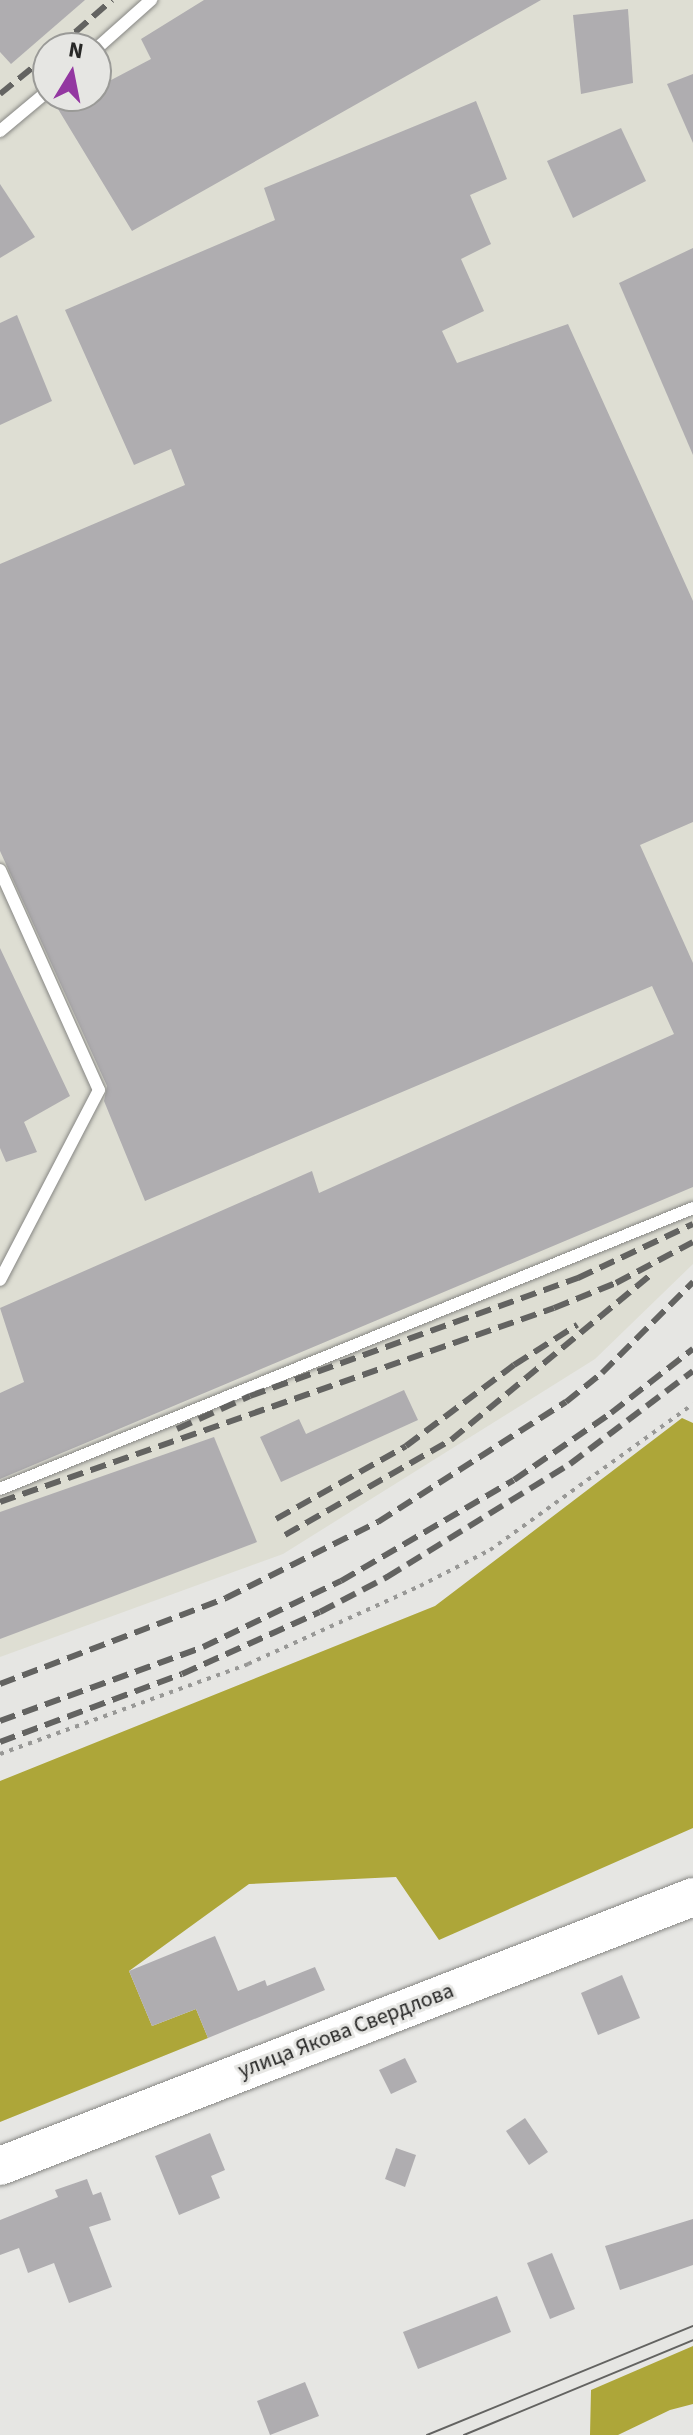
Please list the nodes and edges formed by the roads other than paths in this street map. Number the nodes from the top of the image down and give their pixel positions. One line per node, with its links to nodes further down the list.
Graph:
1 (151, 0): 2 (lane)
2 (112, 35)
3 (32, 104): 4 (lane)
4 (0, 131)
5 (0, 870): 7 (lane)
6 (693, 1208): 8 (lane)
7 (0, 1280)
8 (0, 1489)
9 (693, 1897): 10 (main road, улица Якова Свердлова)
10 (0, 2166)

